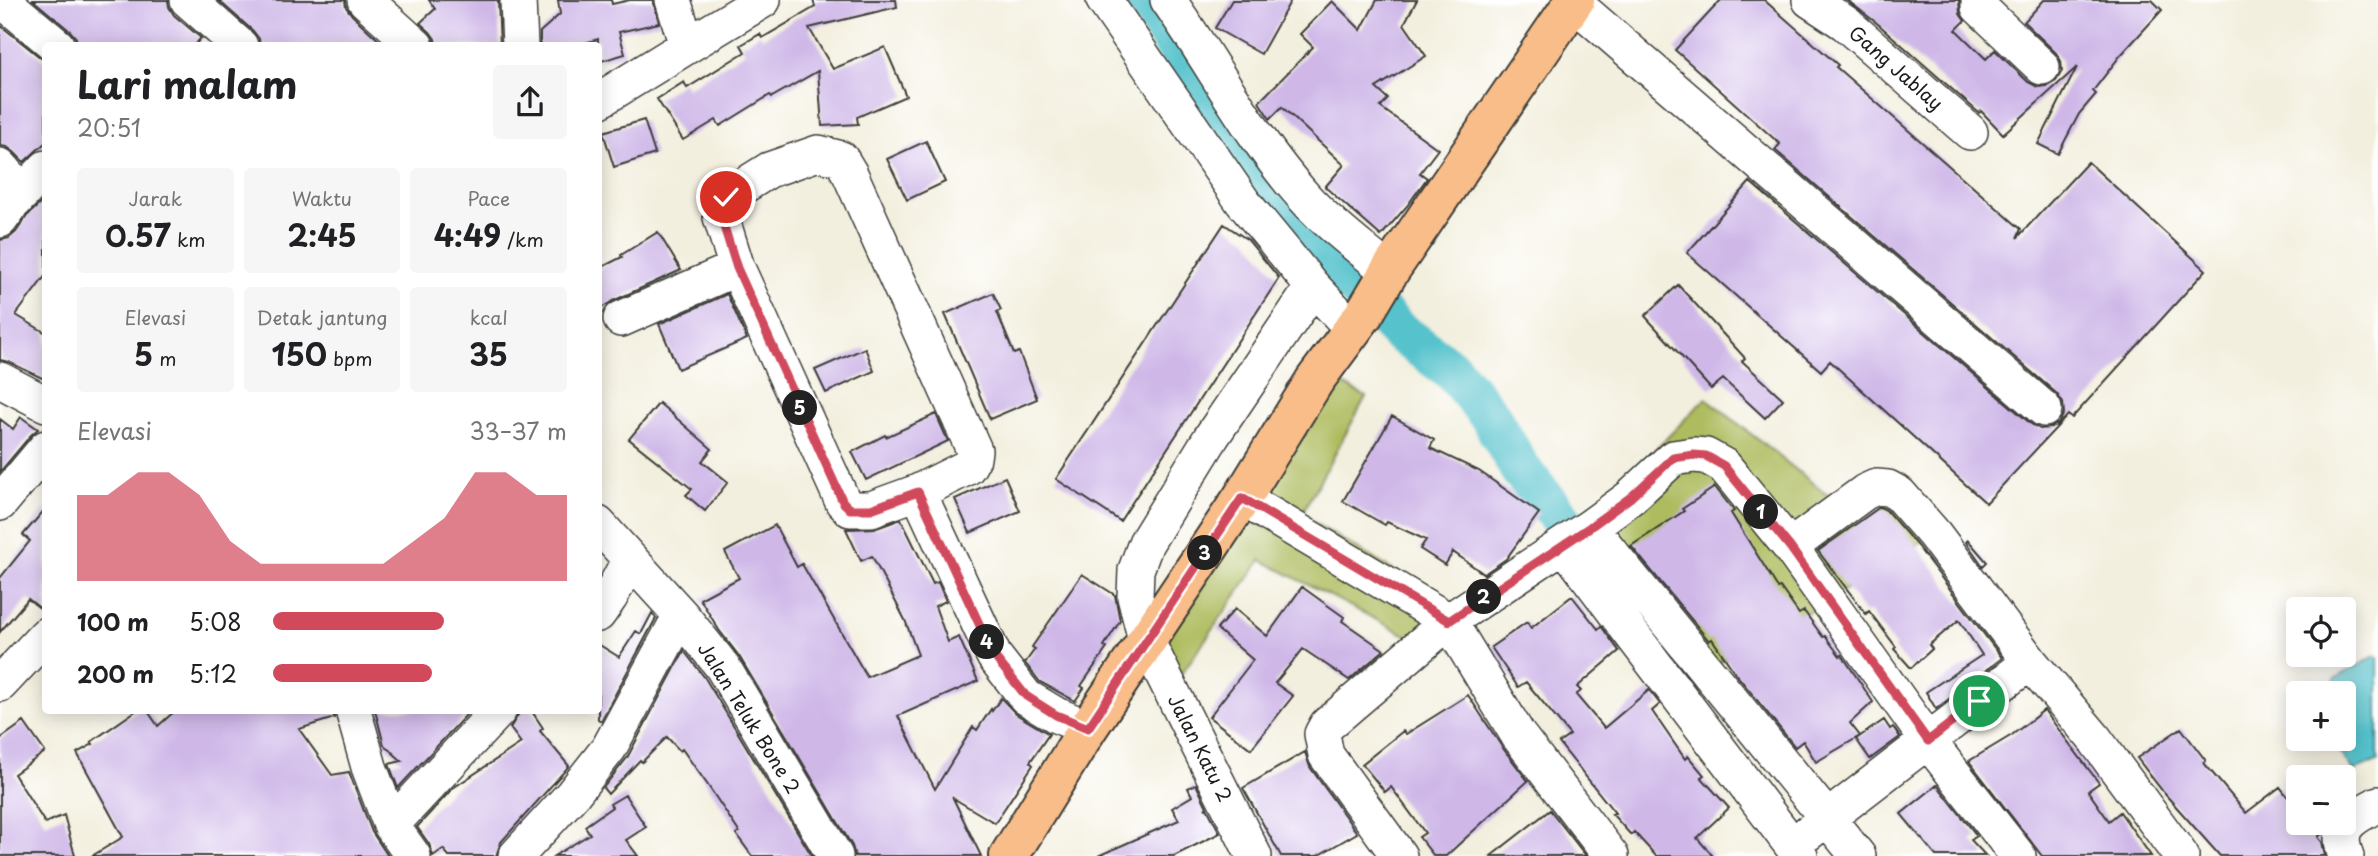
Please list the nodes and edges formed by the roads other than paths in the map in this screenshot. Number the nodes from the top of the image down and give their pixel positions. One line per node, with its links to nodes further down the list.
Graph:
1 (2, 0): 12 (street)
2 (365, 0): 14 (street)
3 (673, 0): 16 (street)
4 (762, 0): 16 (street)
5 (1104, 0): 24 (street)
6 (1168, 0): 25 (street)
7 (1979, 0): 17 (street)
8 (191, 1): 13 (street)
9 (1574, 1): 25 (main road); 29 (street)
10 (1820, 2): 19 (street, Gang Jablay)
11 (516, 3): 15 (street)
12 (52, 42)
13 (236, 42)
14 (412, 42)
15 (520, 42)
16 (687, 46): 18 (street)
17 (2042, 67)
18 (602, 99)
19 (1970, 132)
20 (0, 166): 22 (street)
21 (42, 172): 22 (street)
22 (7, 211)
23 (737, 268): 26 (street); 31 (street); 31 (street)
24 (1312, 287): 25 (street); 42 (street, Jalan Katu 2)
25 (1371, 300): 32 (main road)
26 (621, 320)
27 (0, 380): 28 (street)
28 (42, 402)
29 (2043, 409)
30 (42, 454): 33 (street)
31 (918, 492): 47 (street)
32 (1242, 498): 40 (street); 42 (main road)
33 (0, 503)
34 (602, 528): 37 (street, Jalan Teluk Bone 2)
35 (1577, 536): 36 (street); 40 (street); 51 (street)
36 (1790, 547): 43 (street); 48 (street)
37 (630, 559): 38 (street); 39 (street, Jalan Teluk Bone 2)
38 (602, 608)
39 (681, 615): 53 (street); 54 (street, Jalan Teluk Bone 2)
40 (1449, 621): 57 (street); 58 (street)
41 (42, 639): 44 (street)
42 (1146, 640): 47 (main road); 56 (street, Jalan Katu 2)
43 (2030, 662): 48 (street); 61 (street)
44 (0, 684)
45 (355, 714): 50 (street)
46 (495, 714): 50 (street)
47 (1088, 728): 55 (main road)
48 (1928, 741): 51 (street); 60 (street)
49 (2378, 804): 62 (street)
50 (391, 825): 52 (street)
51 (1802, 840): 59 (street)
52 (413, 856)
53 (516, 856)
54 (835, 856)
55 (1009, 856)
56 (1254, 856)
57 (1399, 856)
58 (1612, 856)
59 (1858, 856)
60 (2018, 856)
61 (2180, 856)
62 (2346, 856)

